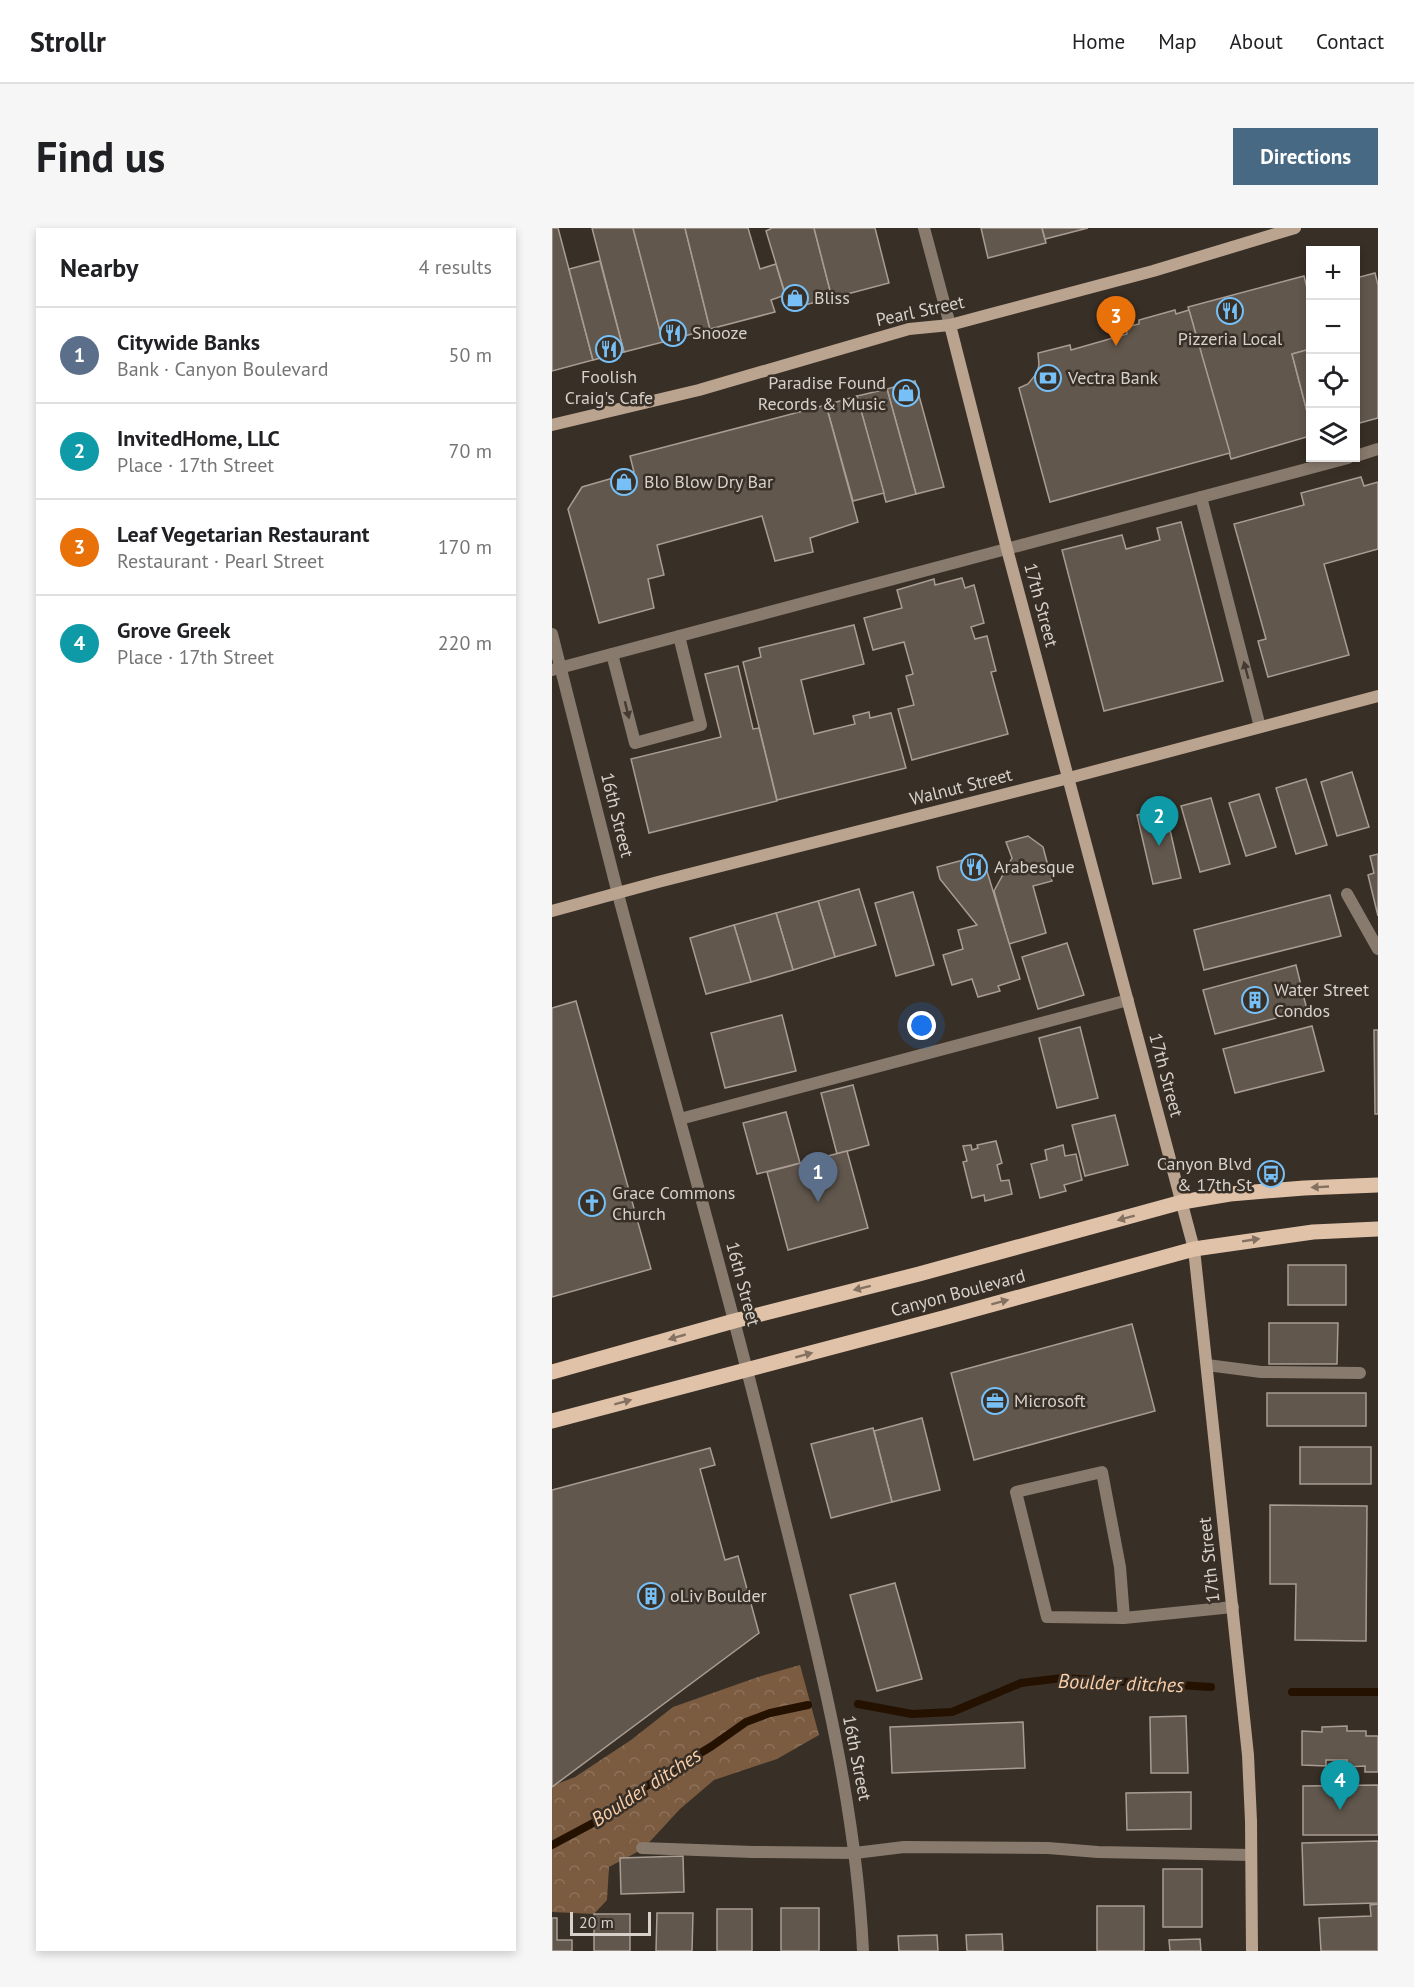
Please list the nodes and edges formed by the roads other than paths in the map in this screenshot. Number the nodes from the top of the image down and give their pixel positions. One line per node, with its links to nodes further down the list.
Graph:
1 (924, 228): 3 (street, 17th Street)
2 (1295, 228): 3 (street, Pearl Street)
3 (950, 325): 4 (street, Pearl Street); 9 (street, 17th Street)
4 (552, 425)
5 (1378, 450): 6 (street)
6 (1360, 455)
7 (1333, 462): 8 (street)
8 (1201, 497): 9 (street); 15 (street, one-way to 8)
9 (1008, 549): 11 (street); 16 (street, 17th Street)
10 (552, 634): 13 (street, 16th Street)
11 (679, 636): 12 (street); 12 (street, one-way to 11)
12 (612, 654): 13 (street)
13 (556, 669): 17 (street, 16th Street)
14 (1378, 696): 15 (street, Walnut Street)
15 (1260, 727): 16 (street, Walnut Street)
16 (1069, 778): 17 (street, Walnut Street); 21 (street, 17th Street)
17 (618, 893): 19 (street, Walnut Street); 22 (street, 16th Street)
18 (1347, 894): 20 (street)
19 (552, 911)
20 (1378, 949)
21 (1128, 1000): 22 (street); 24 (street, 17th Street)
22 (680, 1119): 27 (street, 16th Street)
23 (1378, 1185): 24 (main road, Canyon Boulevard, one-way to 24)
24 (1182, 1203): 26 (street, 17th Street); 27 (main road, Canyon Boulevard, one-way to 27)
25 (1378, 1229): 26 (main road, Canyon Boulevard, one-way to 25)
26 (1194, 1249): 28 (street, 17th Street); 29 (main road, Canyon Boulevard, one-way to 26)
27 (734, 1322): 29 (street, 16th Street); 30 (main road, Canyon Boulevard, one-way to 30)
28 (1207, 1365): 31 (street); 33 (street, 17th Street)
29 (747, 1370): 32 (main road, Canyon Boulevard, one-way to 29); 36 (street, 16th Street)
30 (552, 1372)
31 (1360, 1373)
32 (552, 1421)
33 (1233, 1607): 34 (street); 37 (street, 17th Street)
34 (1125, 1618): 34 (street)
35 (642, 1848): 36 (street)
36 (855, 1853): 37 (street); 38 (street, 16th Street)
37 (1251, 1855): 39 (street, 17th Street)
38 (863, 1951)
39 (1252, 1951)

